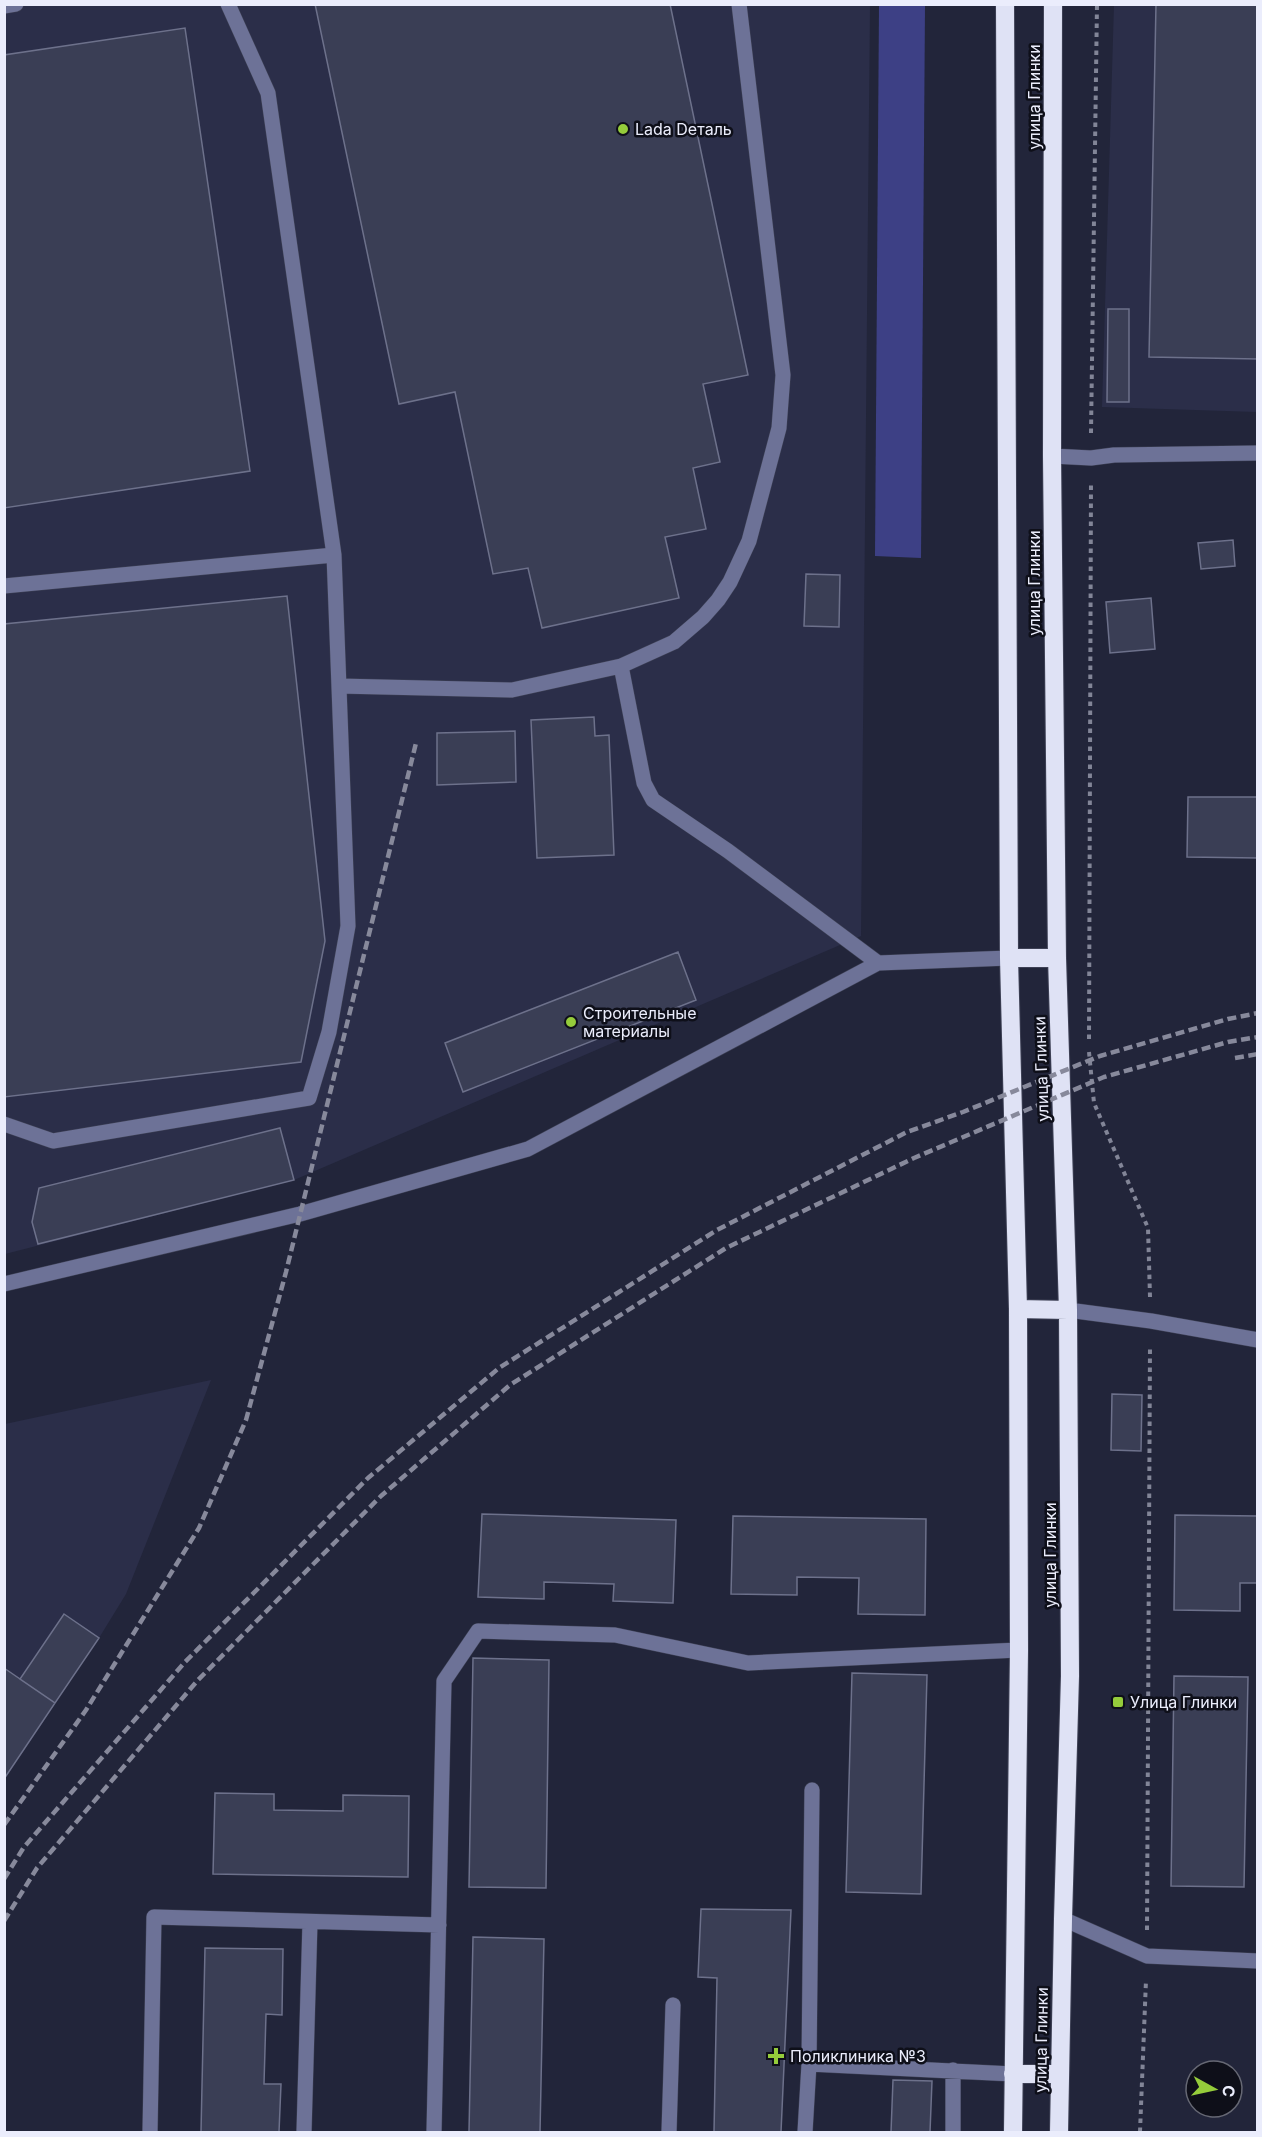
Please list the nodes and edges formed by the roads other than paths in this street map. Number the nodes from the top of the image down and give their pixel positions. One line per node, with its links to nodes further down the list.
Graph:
1 (16, 4): 6 (lane)
2 (228, 4): 9 (lane)
3 (739, 4): 11 (lane)
4 (1005, 4): 13 (highway, улица Глинки)
5 (1053, 4): 8 (highway, улица Глинки)
6 (4, 6)
7 (1257, 453): 8 (lane)
8 (1052, 456): 14 (highway, улица Глинки)
9 (334, 555): 10 (lane); 12 (lane)
10 (4, 586)
11 (621, 666): 12 (lane); 15 (lane)
12 (339, 686): 16 (lane)
13 (1009, 958): 14 (highway); 15 (lane); 18 (highway, улица Глинки)
14 (1057, 958): 19 (highway, улица Глинки)
15 (878, 963): 17 (lane)
16 (4, 1124)
17 (4, 1284)
18 (1018, 1310): 19 (highway); 21 (highway, улица Глинки)
19 (1068, 1310): 20 (lane); 23 (highway, улица Глинки)
20 (1257, 1340)
21 (1019, 1650): 25 (lane); 30 (highway, улица Глинки)
22 (812, 1790): 28 (lane)
23 (1063, 1919): 26 (lane); 31 (highway, улица Глинки)
24 (310, 1922): 25 (lane); 32 (lane); 33 (lane)
25 (439, 1925): 34 (lane)
26 (1257, 1961)
27 (673, 2005): 35 (lane)
28 (809, 2064): 29 (lane); 36 (lane)
29 (953, 2070): 30 (lane); 37 (lane)
30 (1013, 2074): 31 (highway); 38 (highway, улица Глинки)
31 (1060, 2074): 39 (highway, улица Глинки)
32 (150, 2133)
33 (304, 2133)
34 (434, 2133)
35 (669, 2133)
36 (805, 2133)
37 (953, 2133)
38 (1013, 2133)
39 (1059, 2133)

